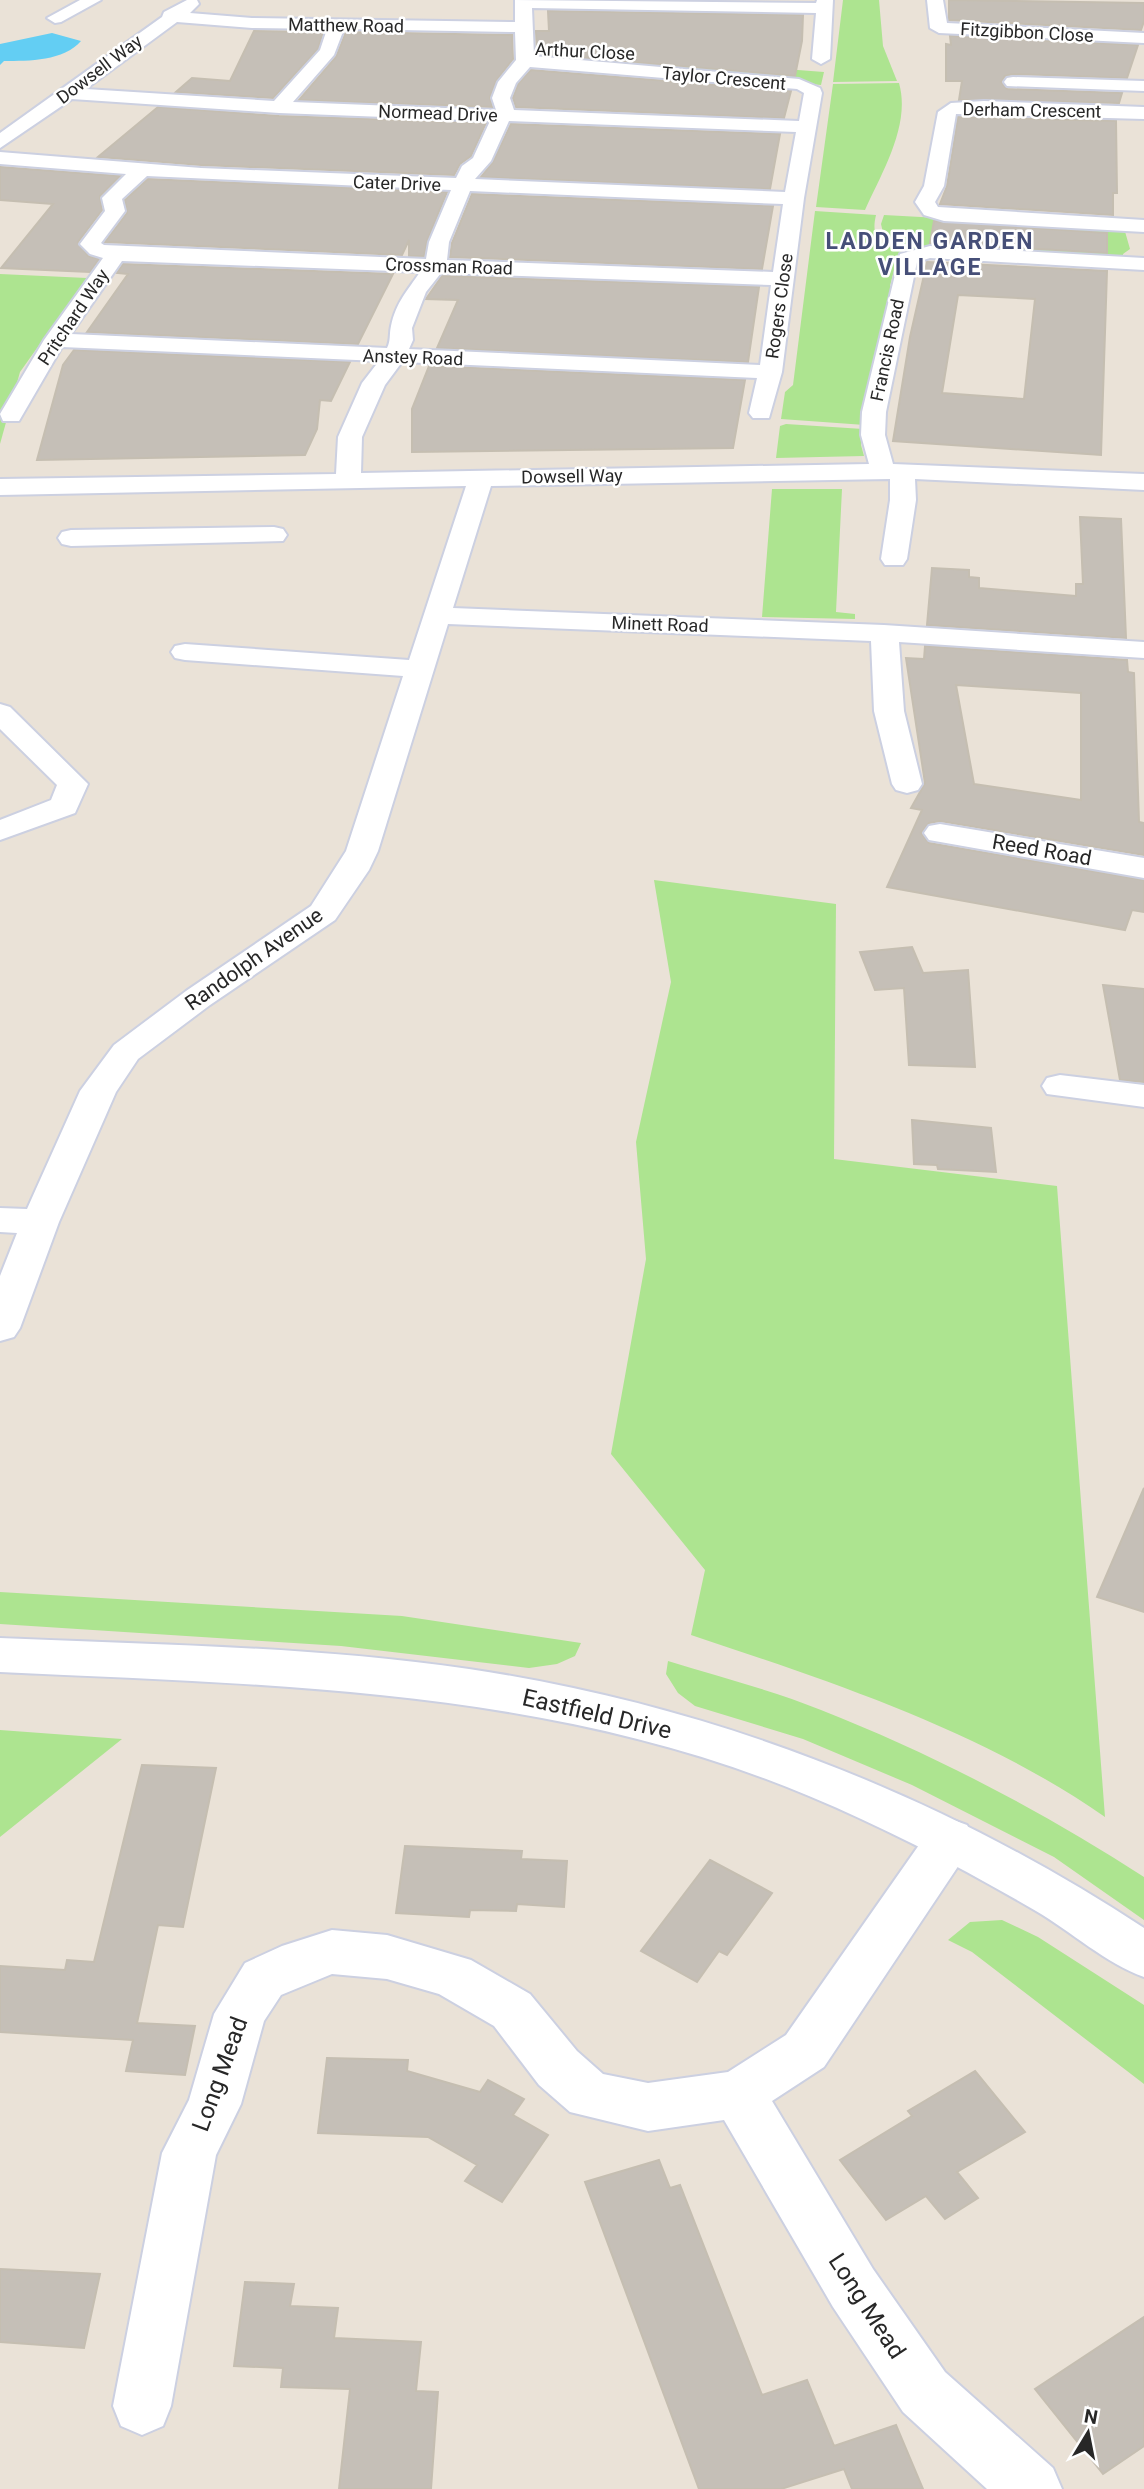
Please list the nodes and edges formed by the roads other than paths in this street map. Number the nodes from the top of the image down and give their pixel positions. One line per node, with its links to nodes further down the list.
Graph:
1 (93, 0): 7 (street)
2 (200, 0): 6 (street, Dowsell Way)
3 (935, 0): 9 (street, Fitzgibbon Close)
4 (523, 2): 5 (street); 10 (street)
5 (825, 4): 11 (street)
6 (170, 16): 8 (street, Matthew Road); 15 (street, Dowsell Way)
7 (55, 18)
8 (337, 25): 10 (street, Matthew Road); 16 (street)
9 (1144, 38)
10 (525, 45): 12 (street, Arthur Close); 18 (street); 19 (street, Taylor Crescent)
11 (821, 59)
12 (728, 62)
13 (1011, 82): 14 (street)
14 (1144, 86)
15 (69, 93): 16 (street, Normead Drive); 20 (street, Dowsell Way)
16 (279, 107): 18 (street, Normead Drive)
17 (1144, 113): 25 (street, Derham Crescent)
18 (501, 116): 19 (street, Normead Drive); 23 (street)
19 (807, 127): 24 (street, Taylor Crescent)
20 (0, 142)
21 (0, 158): 22 (street, Cater Drive)
22 (141, 170): 23 (street, Cater Drive); 26 (street, Pritchard Way)
23 (462, 185): 24 (street, Cater Drive); 28 (street)
24 (794, 198): 29 (street, Rogers Close)
25 (1144, 226)
26 (116, 254): 28 (street, Crossman Road); 30 (street, Pritchard Way)
27 (1144, 264): 35 (street, Francis Road)
28 (434, 266): 29 (street, Crossman Road); 31 (street)
29 (783, 279): 32 (street, Rogers Close)
30 (55, 340): 31 (street, Anstey Road); 34 (street, Pritchard Way)
31 (394, 356): 32 (street, Anstey Road); 37 (street)
32 (770, 372): 33 (street, Rogers Close)
33 (761, 413)
34 (11, 416)
35 (892, 471): 36 (street, Dowsell Way); 38 (street, Dowsell Way); 44 (street)
36 (481, 478): 37 (street, Dowsell Way); 45 (street, Randolph Avenue)
37 (348, 479): 39 (street, Dowsell Way)
38 (1144, 482)
39 (187, 483): 40 (street, Dowsell Way); 43 (street)
40 (0, 487)
41 (274, 535): 43 (street)
42 (71, 538): 43 (street)
43 (178, 538)
44 (894, 559)
45 (435, 615): 46 (street, Minett Road); 49 (street, Randolph Avenue)
46 (884, 633): 47 (street, Minett Road); 51 (street)
47 (1144, 650)
48 (185, 652): 49 (street)
49 (418, 669): 58 (street, Randolph Avenue)
50 (0, 713): 52 (street)
51 (907, 785)
52 (0, 831)
53 (940, 833): 54 (street, Reed Road)
54 (1144, 868)
55 (1060, 1086): 56 (street)
56 (1144, 1096)
57 (0, 1220): 58 (street)
58 (40, 1222): 59 (street, Randolph Avenue)
59 (0, 1328)
60 (0, 1655): 61 (street, Eastfield Drive)
61 (950, 1839): 62 (street, Eastfield Drive); 63 (street, Long Mead)
62 (1144, 1955)
63 (738, 2094): 64 (street, Long Mead); 65 (street, Long Mead)
64 (142, 2406)
65 (1032, 2489)

